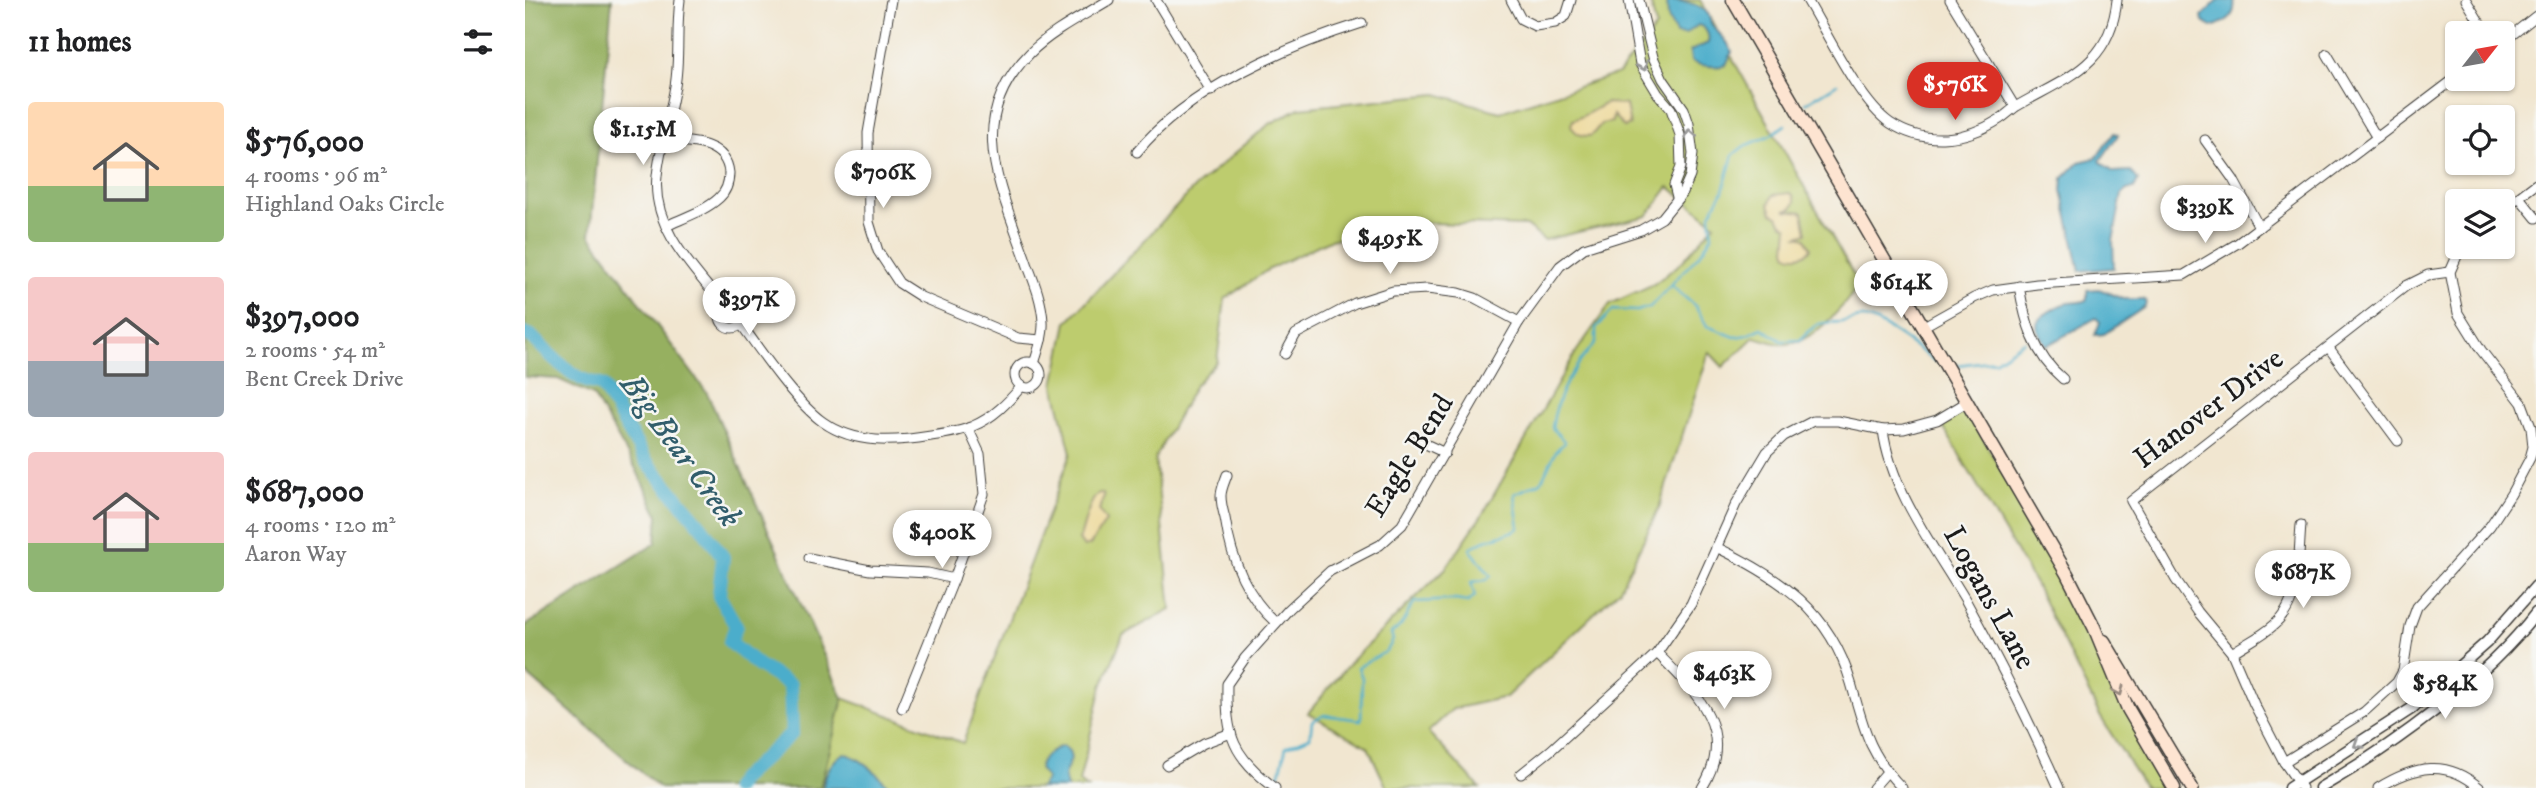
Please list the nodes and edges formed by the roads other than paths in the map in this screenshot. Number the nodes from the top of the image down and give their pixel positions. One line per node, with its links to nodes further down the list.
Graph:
1 (680, 0): 23 (street)
2 (891, 0): 40 (street)
3 (1109, 0): 40 (street)
4 (1156, 0): 20 (street)
5 (1511, 0): 6 (street)
6 (1571, 0)
7 (1629, 0): 27 (street, one-way to 27)
8 (1639, 0): 27 (street, Eagle Bend, one-way to 8)
9 (1733, 0): 39 (main road)
10 (1807, 0): 21 (street)
11 (1950, 0): 21 (street)
12 (2117, 0): 21 (street)
13 (2466, 0): 15 (street)
14 (2536, 16): 17 (street)
15 (2479, 21)
16 (1361, 23): 20 (street)
17 (2515, 32)
18 (2327, 54): 22 (street)
19 (2445, 86): 22 (street)
20 (1211, 91): 25 (street)
21 (2015, 107)
22 (2377, 138): 32 (street)
23 (662, 140): 31 (street); 31 (street)
24 (2205, 140): 32 (street)
25 (1137, 152)
26 (2536, 184): 28 (street)
27 (1677, 197): 37 (street, Eagle Bend)
28 (2519, 197): 29 (street); 30 (street)
29 (2515, 200)
30 (2536, 218)
31 (666, 226): 36 (street)
32 (2259, 227): 35 (street)
33 (2456, 259): 34 (street)
34 (2450, 272): 41 (street, Hanover Drive); 65 (street)
35 (2019, 286): 39 (street); 44 (street)
36 (725, 307): 38 (street); 38 (street)
37 (1519, 321): 42 (street); 51 (street, Eagle Bend)
38 (741, 324): 47 (street)
39 (1924, 326): 46 (main road)
40 (1041, 340): 43 (street)
41 (2329, 348): 50 (street); 62 (street, Hanover Drive)
42 (1285, 354)
43 (1034, 364): 45 (street); 45 (street)
44 (2063, 379)
45 (1022, 386): 47 (street)
46 (1967, 402): 48 (street); 60 (main road)
47 (968, 428): 56 (street)
48 (1883, 430): 54 (street); 74 (street, Logans Lane)
49 (1417, 440): 51 (street)
50 (2398, 441)
51 (1445, 453): 59 (street, Eagle Bend)
52 (1227, 475): 59 (street)
53 (2301, 525): 62 (street)
54 (1716, 547): 61 (street); 67 (street)
55 (809, 558): 56 (street)
56 (954, 579): 63 (street)
57 (2536, 586): 69 (street, one-way to 69)
58 (2536, 613): 77 (street)
59 (1276, 623): 64 (street, Eagle Bend)
60 (2094, 627): 75 (main road, one-way to 75); 76 (main road)
61 (1657, 653): 68 (street); 71 (street)
62 (2232, 653): 65 (street, Hanover Drive)
63 (902, 708)
64 (1231, 733): 66 (street); 70 (street, Eagle Bend)
65 (2284, 762): 69 (street, Hanover Drive)
66 (1167, 765)
67 (1887, 772): 72 (street); 73 (street)
68 (1521, 774)
69 (2296, 786)
70 (1275, 788)
71 (1702, 788)
72 (1873, 788)
73 (1902, 788)
74 (2059, 788)
75 (2174, 788)
76 (2192, 788)
77 (2320, 788)
78 (2378, 788): 79 (street)
79 (2480, 788)

